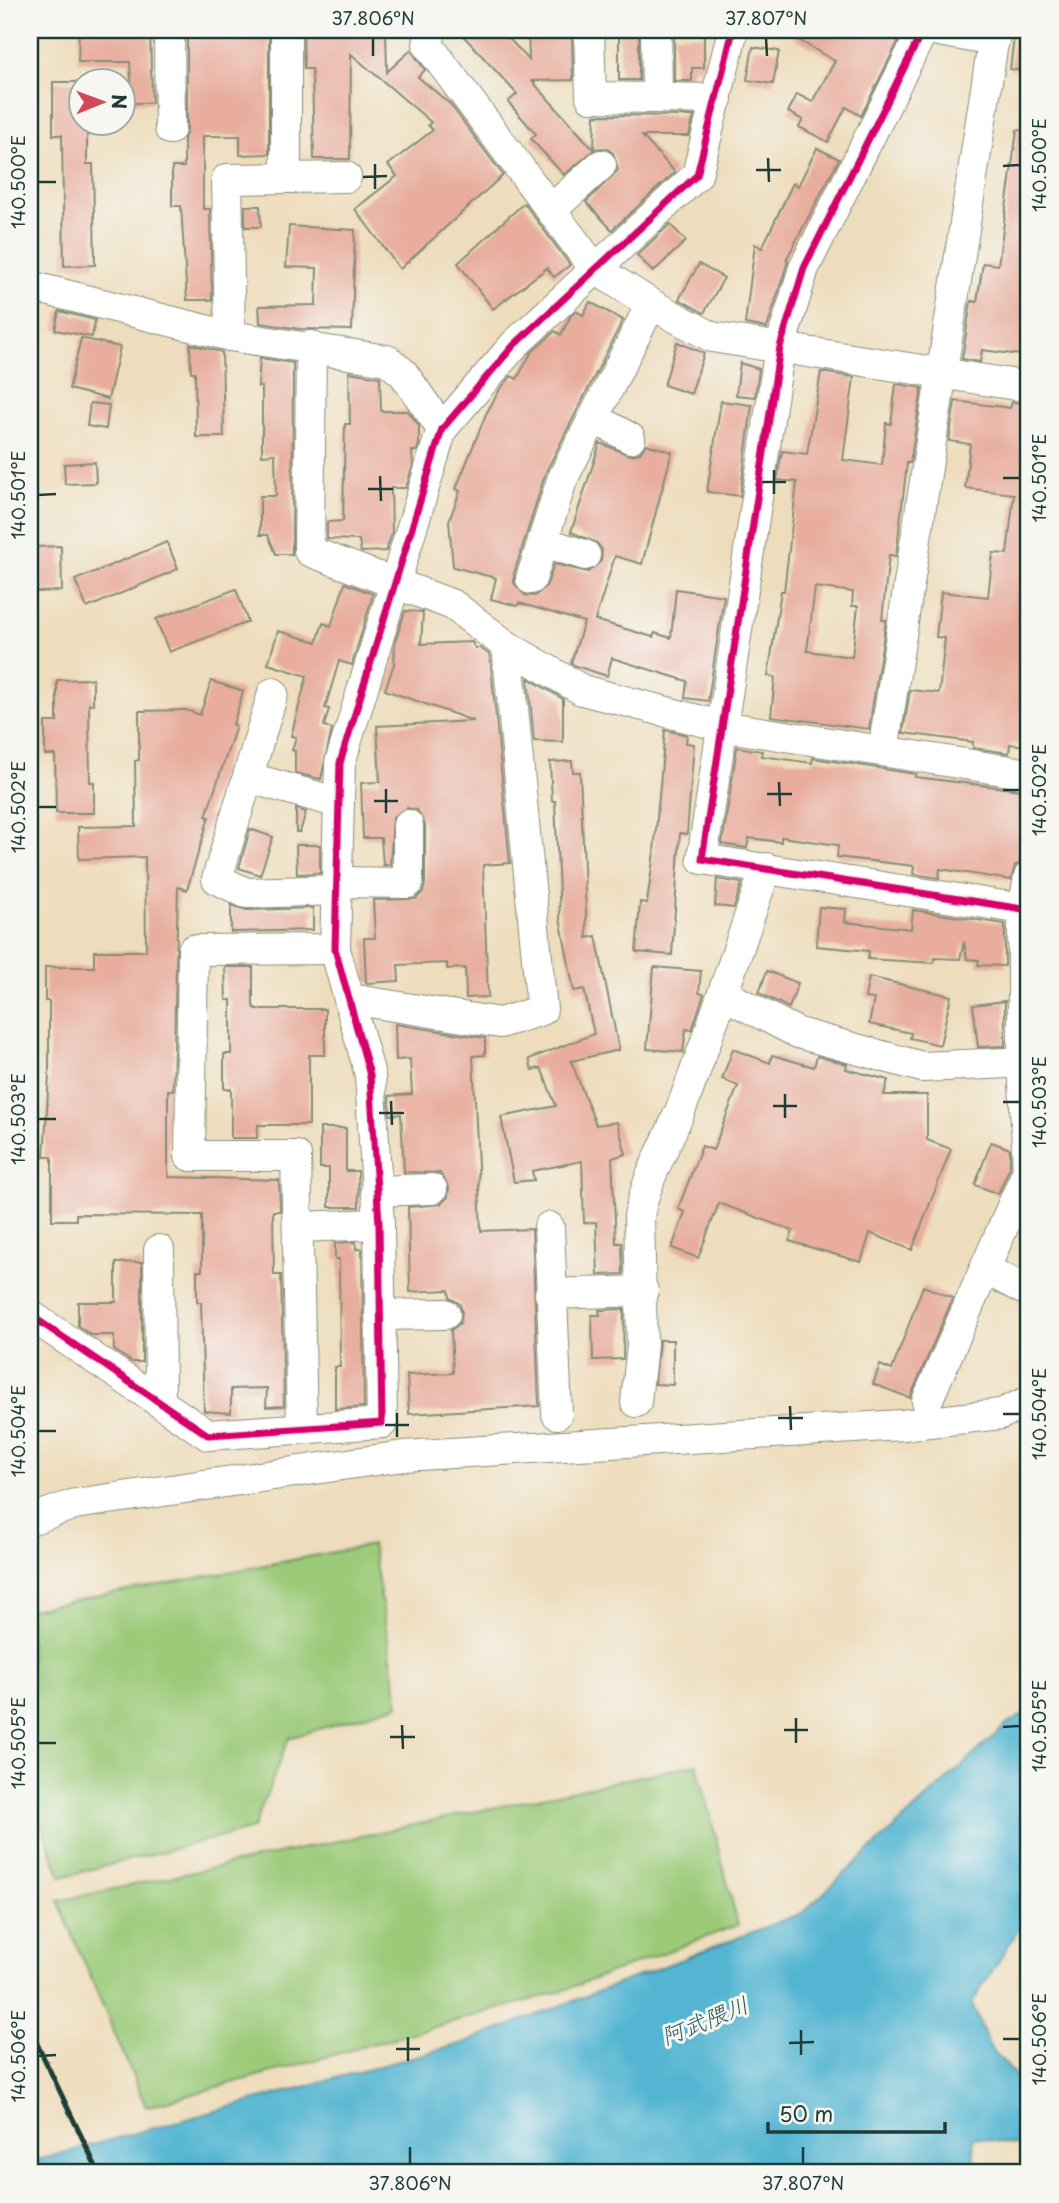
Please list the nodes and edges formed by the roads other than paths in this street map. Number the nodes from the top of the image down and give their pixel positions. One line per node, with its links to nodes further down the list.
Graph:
1 (169, 30): 12 (street)
2 (286, 30): 15 (street)
3 (431, 30): 16 (street)
4 (589, 30): 10 (street)
5 (656, 30): 10 (street)
6 (733, 30): 11 (street)
7 (923, 30): 22 (street)
8 (933, 30): 9 (street)
9 (995, 35): 23 (street)
10 (657, 98): 11 (street)
11 (717, 99): 17 (street)
12 (170, 129)
13 (601, 165): 16 (street)
14 (346, 177): 15 (street)
15 (286, 178): 20 (street)
16 (551, 210): 17 (street)
17 (594, 268): 19 (street); 26 (street)
18 (30, 286): 20 (street)
19 (650, 304): 22 (street); 25 (street)
20 (230, 336): 21 (street)
21 (311, 346): 26 (street); 31 (street)
22 (780, 347): 23 (street); 34 (street)
23 (942, 374): 24 (street); 35 (street)
24 (1029, 387)
25 (594, 418): 27 (street); 28 (street)
26 (442, 429): 31 (street)
27 (630, 439)
28 (543, 542): 29 (street); 30 (street)
29 (585, 555)
30 (531, 579)
31 (393, 582): 32 (street); 38 (street)
32 (507, 646): 34 (street); 46 (street)
33 (273, 693): 37 (street)
34 (721, 726): 35 (street); 40 (street)
35 (883, 751): 36 (street)
36 (1029, 774)
37 (250, 778): 38 (street); 42 (street)
38 (339, 803): 42 (street)
39 (408, 825): 42 (street)
40 (766, 868): 43 (street); 45 (street)
41 (1029, 877): 43 (street)
42 (337, 886): 44 (street)
43 (1023, 909): 47 (street)
44 (335, 949): 46 (street); 51 (street)
45 (723, 995): 47 (street); 55 (street)
46 (350, 999): 49 (street)
47 (1026, 1062): 54 (street)
48 (432, 1189): 49 (street)
49 (376, 1191): 50 (street)
50 (379, 1224): 51 (street); 60 (street)
51 (298, 1227): 66 (street)
52 (549, 1227): 57 (street)
53 (159, 1250): 63 (street)
54 (985, 1269): 56 (street); 61 (street)
55 (643, 1291): 57 (street); 64 (street)
56 (1029, 1292)
57 (550, 1294): 65 (street)
58 (445, 1314): 60 (street)
59 (30, 1315): 63 (street)
60 (380, 1315): 66 (street)
61 (927, 1401)
62 (1029, 1401): 67 (street)
63 (160, 1402): 66 (street)
64 (636, 1402)
65 (557, 1414)
66 (302, 1428)
67 (30, 1520)

